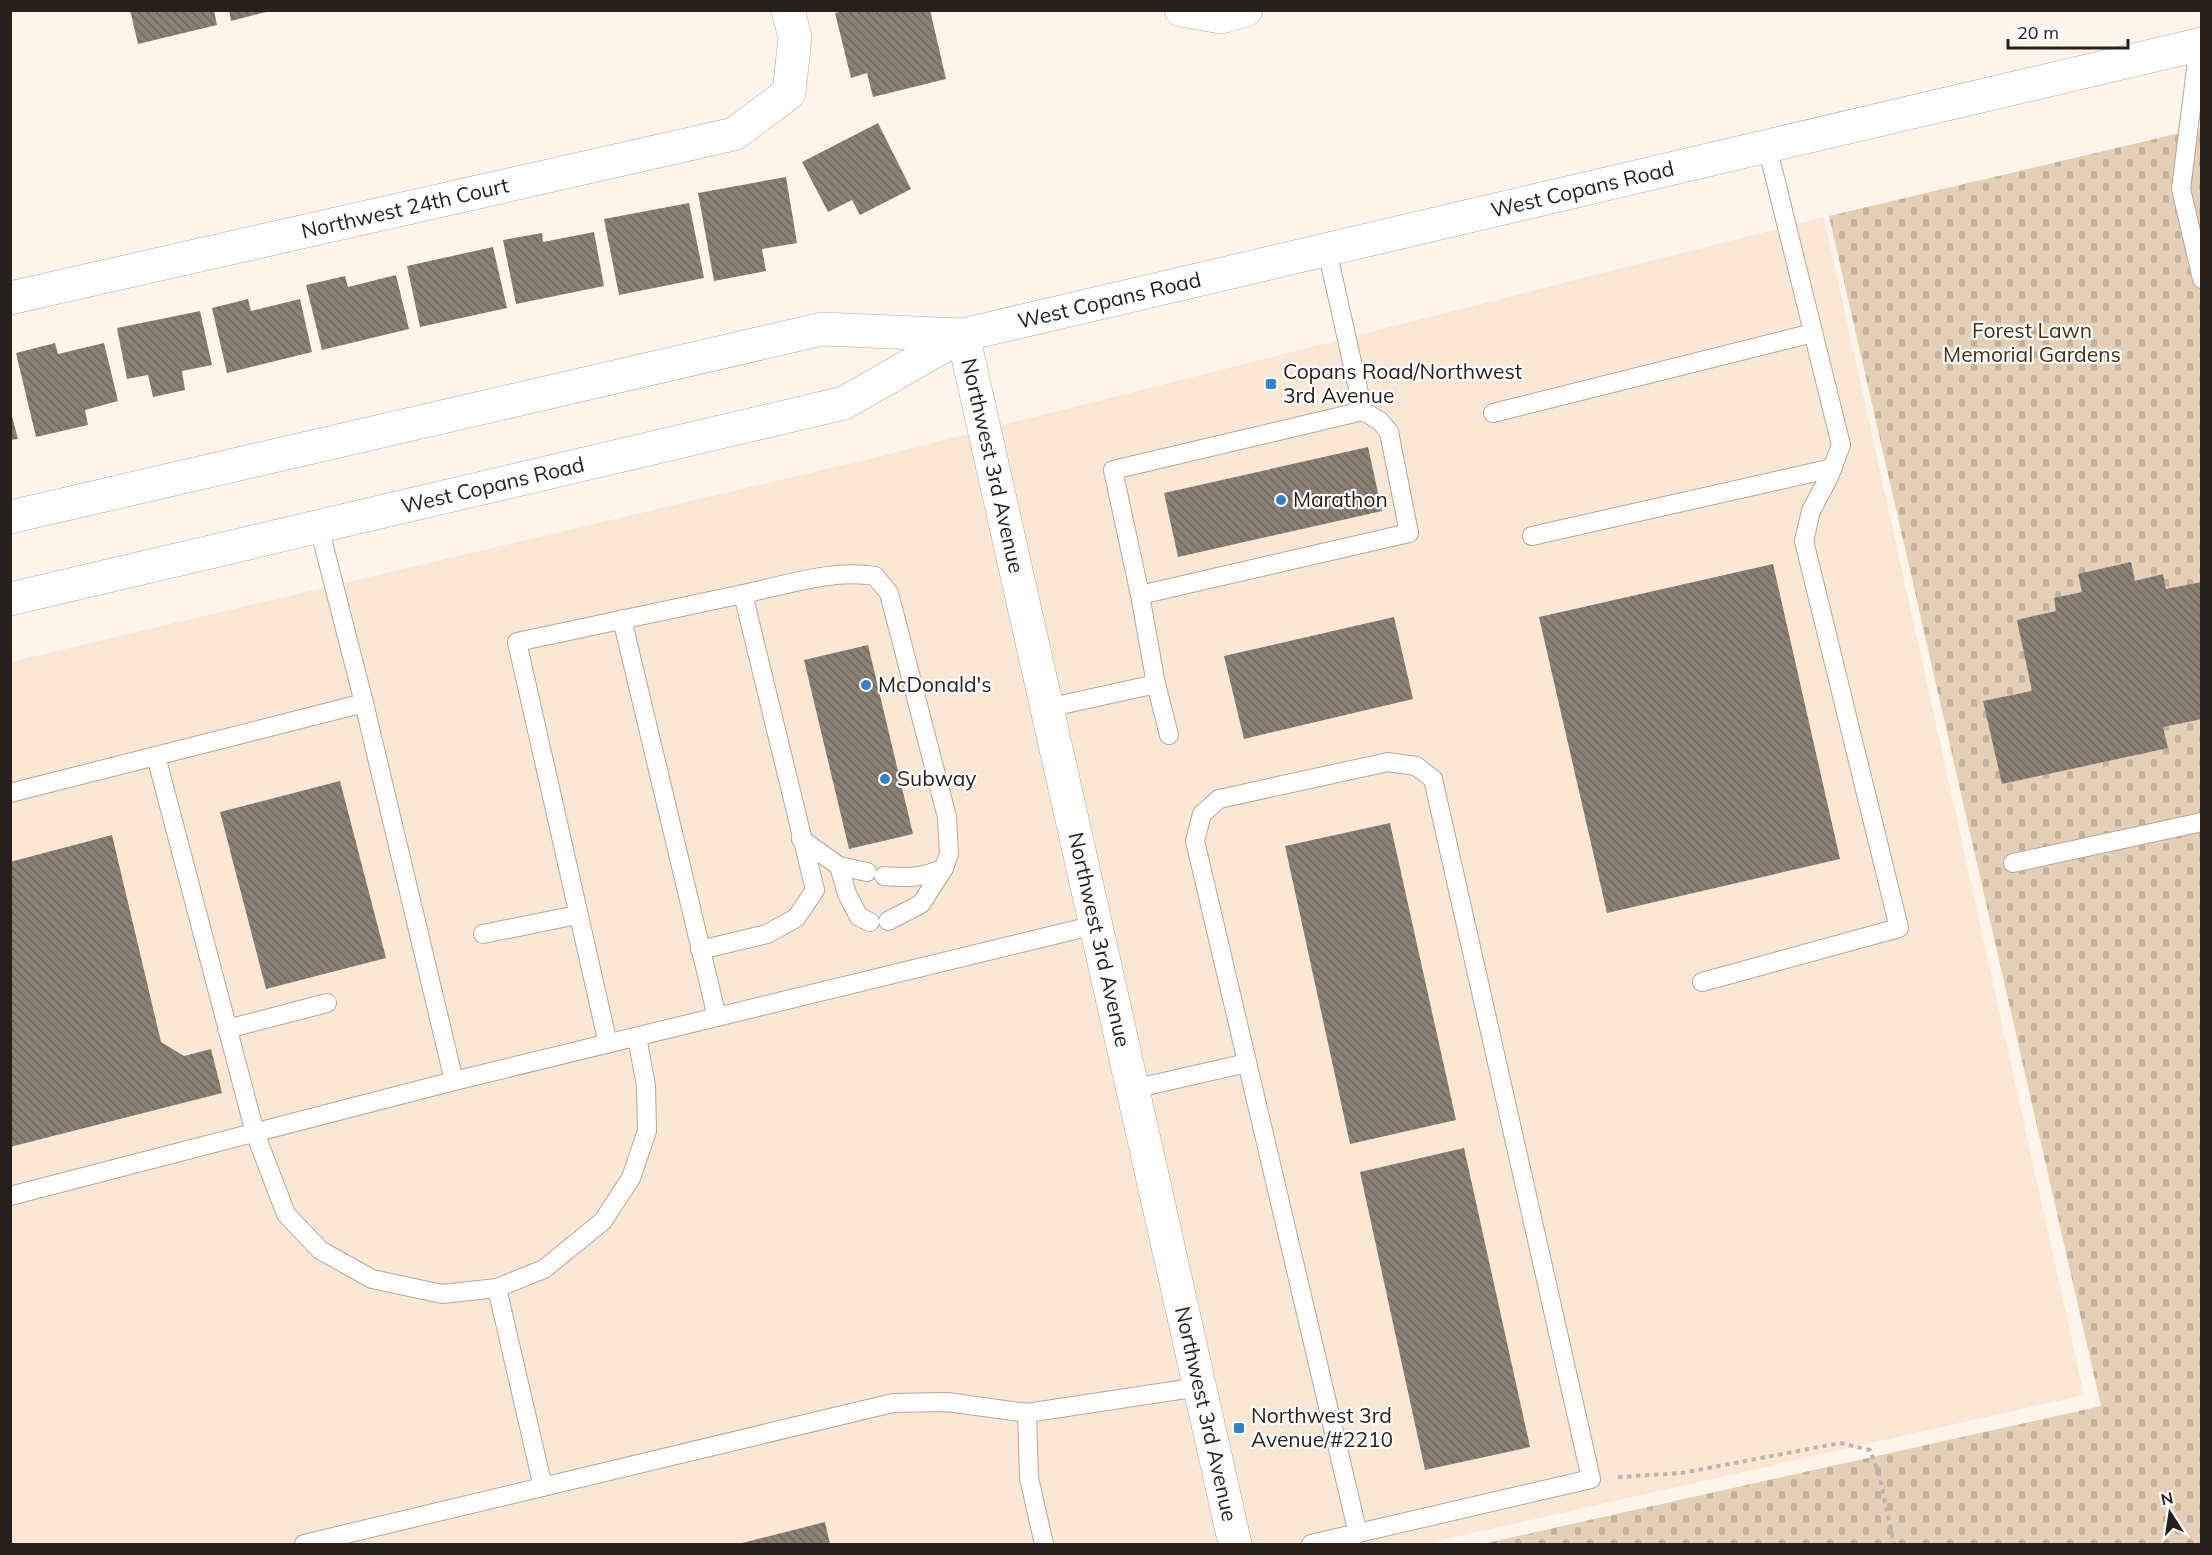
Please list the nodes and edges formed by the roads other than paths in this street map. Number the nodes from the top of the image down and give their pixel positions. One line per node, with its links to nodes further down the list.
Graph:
1 (788, 10): 8 (main road, Northwest 24th Court)
2 (1181, 10): 3 (main road)
3 (1246, 10)
4 (2201, 46): 5 (main road, West Copans Road); 7 (lane)
5 (1767, 146): 6 (main road, West Copans Road); 9 (lane)
6 (1327, 250): 10 (main road, West Copans Road); 11 (lane)
7 (2202, 279)
8 (10, 297)
9 (1813, 333): 12 (lane); 13 (lane)
10 (963, 335): 14 (main road, West Copans Road); 15 (main road, West Copans Road); 23 (main road, Northwest 3rd Avenue)
11 (1362, 411): 18 (lane); 18 (lane)
12 (1493, 412)
13 (1833, 468): 16 (lane); 36 (lane)
14 (10, 517)
15 (319, 527): 19 (main road, West Copans Road); 22 (lane)
16 (1532, 536)
17 (743, 594): 20 (lane); 28 (lane); 31 (lane)
18 (1140, 594): 21 (lane)
19 (10, 599)
20 (622, 619): 32 (lane); 35 (lane)
21 (1156, 684): 23 (lane); 24 (lane)
22 (364, 703): 25 (lane); 43 (lane)
23 (1047, 708): 33 (main road, Northwest 3rd Avenue)
24 (1169, 735)
25 (156, 756): 26 (lane); 39 (lane)
26 (10, 793)
27 (2202, 822): 29 (lane)
28 (801, 839): 30 (lane); 35 (lane)
29 (2013, 863)
30 (839, 866): 31 (lane); 31 (lane)
31 (944, 868)
32 (577, 915): 34 (lane); 41 (lane)
33 (1095, 925): 38 (lane); 44 (main road, Northwest 3rd Avenue)
34 (483, 934)
35 (700, 950): 38 (lane)
36 (1702, 982)
37 (327, 1003): 39 (lane)
38 (717, 1017): 40 (lane)
39 (227, 1029): 45 (lane)
40 (637, 1037): 41 (lane); 47 (lane)
41 (608, 1044): 43 (lane)
42 (1247, 1064): 44 (lane); 51 (lane); 51 (lane)
43 (454, 1081): 45 (lane)
44 (1133, 1089): 48 (main road, Northwest 3rd Avenue)
45 (255, 1133): 46 (lane); 47 (lane)
46 (10, 1196)
47 (497, 1288): 50 (lane)
48 (1199, 1387): 49 (lane); 54 (main road, Northwest 3rd Avenue)
49 (1027, 1413): 50 (lane); 53 (lane)
50 (543, 1487): 52 (lane)
51 (1358, 1534): 55 (lane)
52 (304, 1545)
53 (1044, 1545)
54 (1235, 1545)
55 (1311, 1545)

